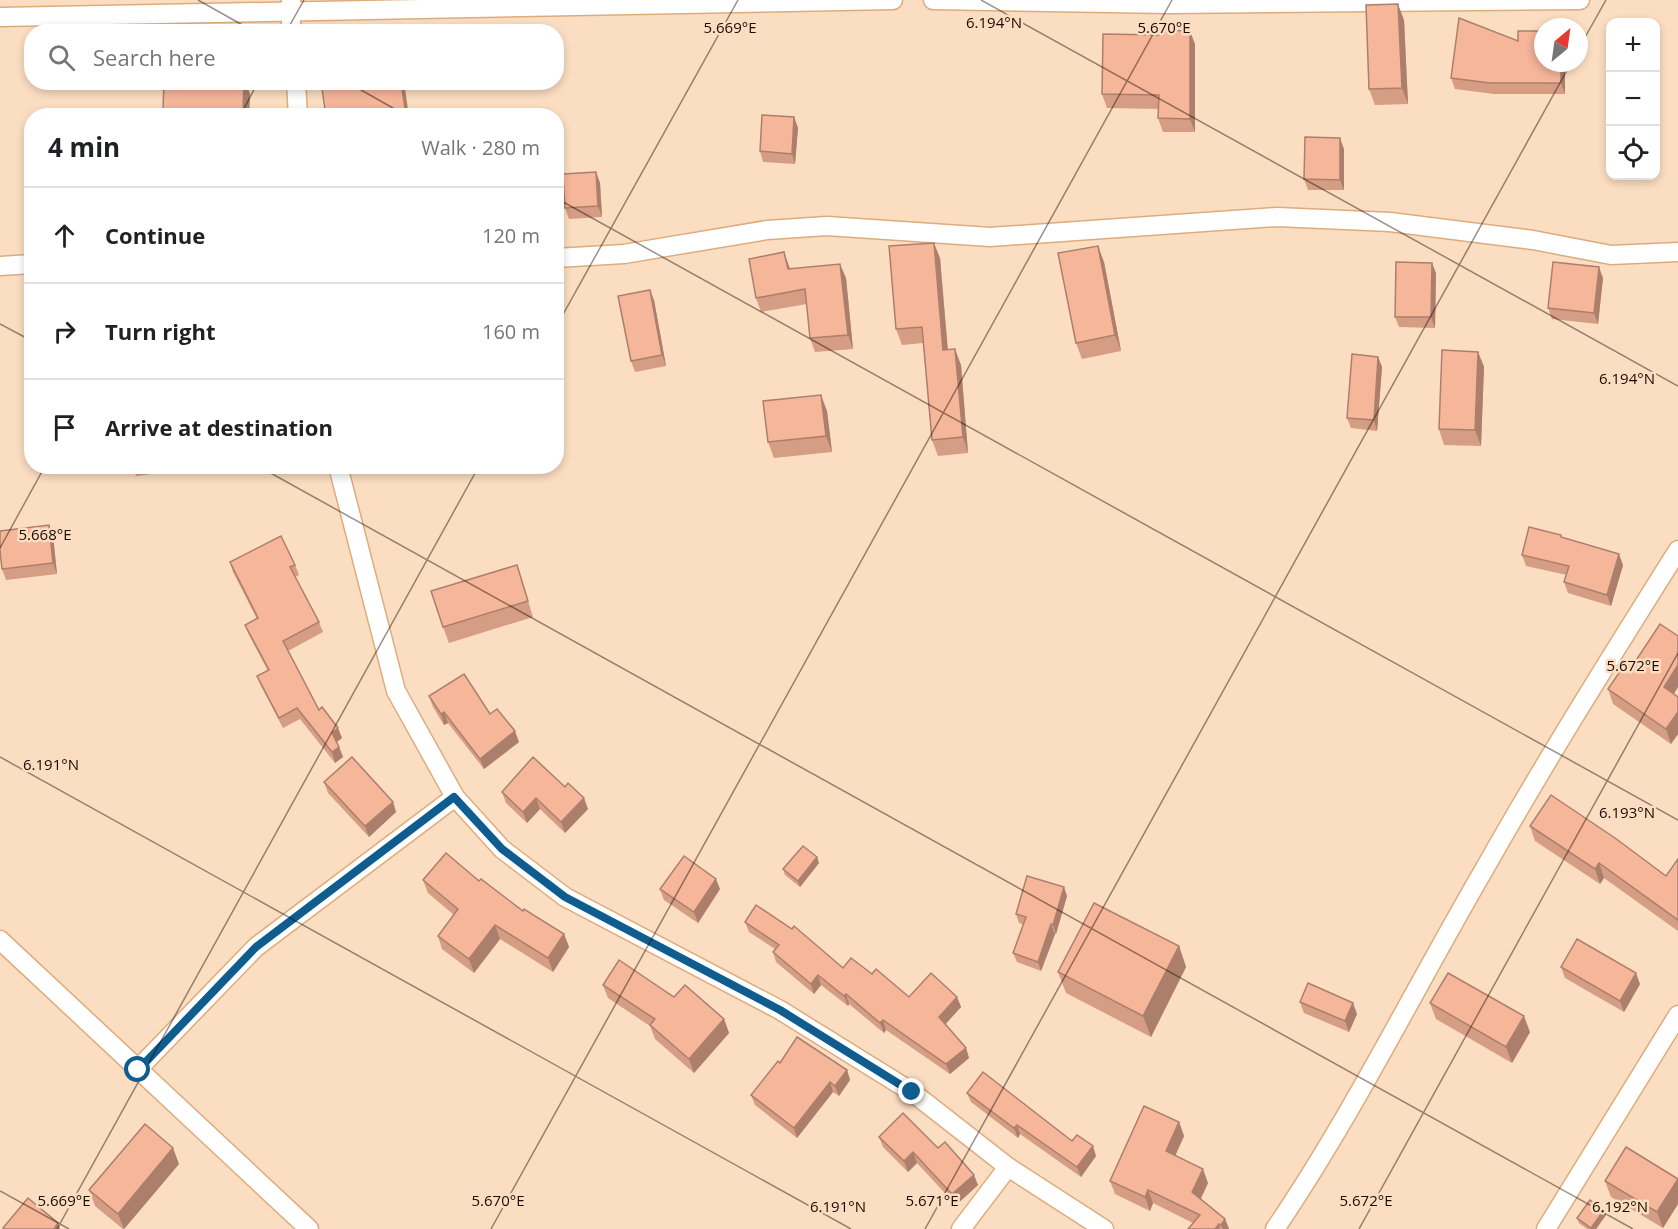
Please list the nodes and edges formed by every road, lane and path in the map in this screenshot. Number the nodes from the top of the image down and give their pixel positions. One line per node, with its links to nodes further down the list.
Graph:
1 (893, 0): 4 (street)
2 (933, 0): 3 (street)
3 (1580, 0)
4 (290, 6): 5 (street); 6 (street)
5 (0, 17)
6 (291, 24)
7 (296, 90): 8 (street)
8 (298, 108)
9 (1678, 252): 10 (street)
10 (564, 258)
11 (24, 264): 12 (street)
12 (0, 266)
13 (340, 474): 15 (street)
14 (1678, 550): 23 (street)
15 (454, 797): 18 (street); 19 (street)
16 (0, 940): 18 (street)
17 (1678, 1015): 24 (street)
18 (138, 1070): 20 (street)
19 (1008, 1167): 21 (street); 22 (street)
20 (309, 1229)
21 (961, 1229)
22 (1104, 1229)
23 (1275, 1229)
24 (1546, 1229)

